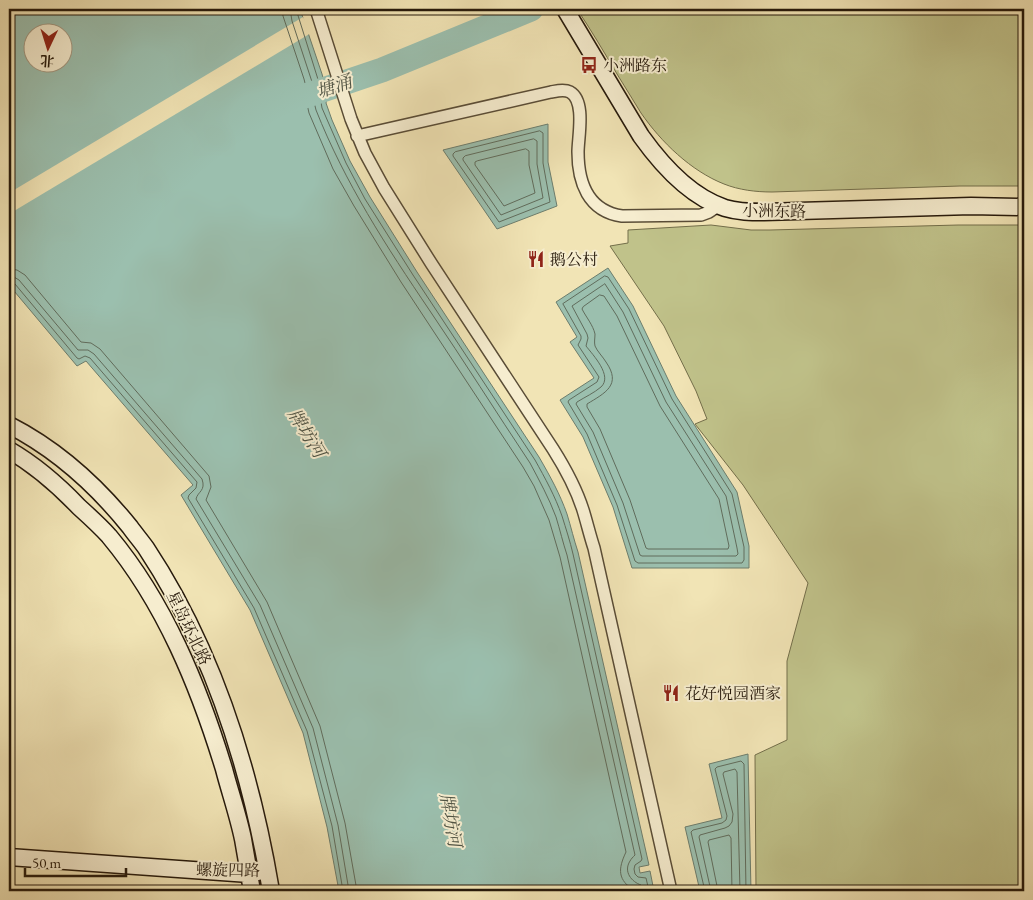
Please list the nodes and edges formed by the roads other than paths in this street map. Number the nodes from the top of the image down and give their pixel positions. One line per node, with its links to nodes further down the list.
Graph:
1 (316, 9): 3 (street)
2 (566, 10): 4 (main road, 小洲东路)
3 (357, 136): 4 (street); 13 (street)
4 (718, 206): 5 (main road, 小洲东路)
5 (1024, 207)
6 (9, 425): 9 (main road, 星岛环北路)
7 (9, 450): 10 (main road, 星岛环北路)
8 (9, 857): 10 (main road, 螺旋四路)
9 (268, 871): 10 (main road, 螺旋四路); 12 (main road, 星岛环北路)
10 (249, 874): 11 (main road, 星岛环北路)
11 (252, 891)
12 (272, 891)
13 (671, 891)

